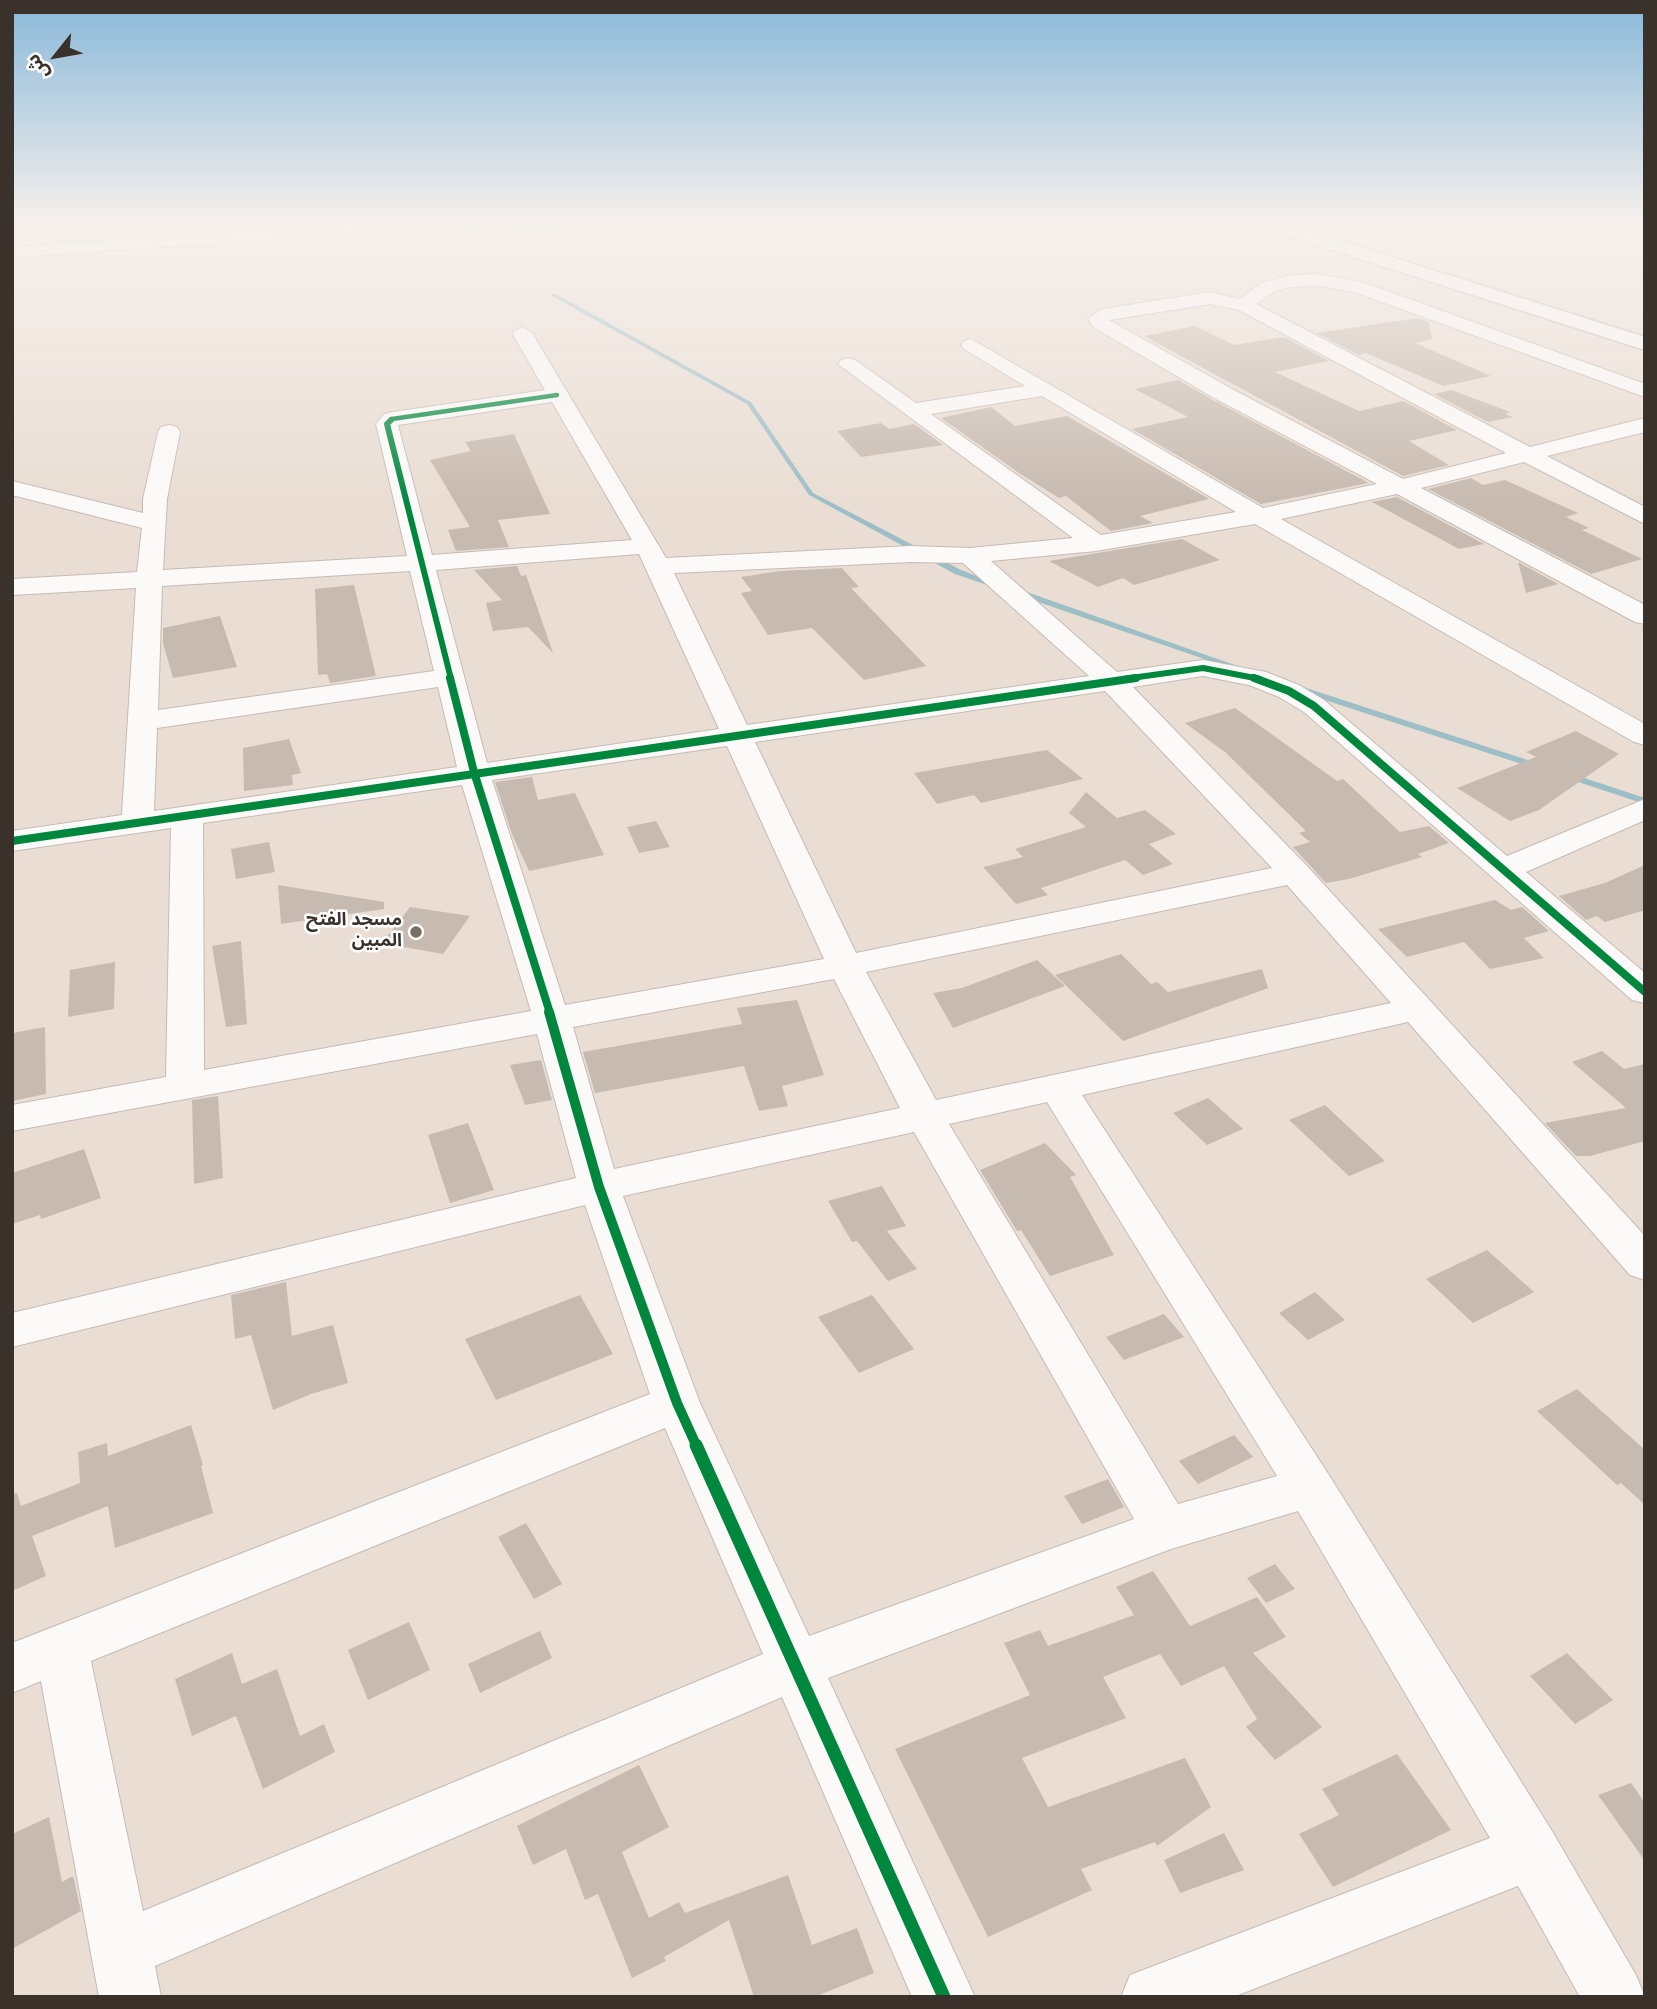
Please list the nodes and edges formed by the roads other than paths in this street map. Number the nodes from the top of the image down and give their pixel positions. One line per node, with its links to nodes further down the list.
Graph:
1 (1105, 317): 16 (street)
2 (1265, 317): 15 (street)
3 (1440, 317): 10 (street)
4 (1560, 317): 6 (street)
5 (522, 333): 11 (street)
6 (1645, 344)
7 (971, 345): 9 (street)
8 (848, 363): 12 (street)
9 (1045, 389): 12 (street); 18 (street)
10 (1645, 391)
11 (557, 395): 22 (street); 24 (street)
12 (912, 410): 21 (street)
13 (1645, 425): 15 (street)
14 (169, 432): 20 (street)
15 (1523, 454): 16 (street); 19 (street)
16 (1398, 487): 18 (street); 27 (street)
17 (12, 488): 20 (street)
18 (1259, 516): 21 (street); 32 (street)
19 (1645, 517)
20 (153, 523): 25 (street)
21 (1096, 543): 23 (street)
22 (653, 556): 23 (street); 24 (street); 31 (street)
23 (970, 556): 29 (street)
24 (422, 563): 25 (street); 28 (street)
25 (149, 579): 26 (street); 30 (street)
26 (12, 587)
27 (1645, 616)
28 (450, 677): 30 (street); 33 (street)
29 (1112, 682): 31 (street); 38 (street); 39 (street)
30 (142, 721): 36 (street)
31 (738, 736): 33 (street); 40 (street)
32 (1645, 736)
33 (474, 772): 35 (street); 43 (street)
34 (1645, 808): 38 (street)
35 (187, 814): 36 (street); 44 (street)
36 (138, 821): 37 (street)
37 (12, 841)
38 (1504, 869): 41 (street)
39 (1294, 873): 40 (street); 42 (street)
40 (845, 966): 43 (street); 46 (street)
41 (1645, 992)
42 (1415, 1009): 45 (street); 49 (street)
43 (552, 1021): 44 (street); 48 (street)
44 (185, 1087): 47 (street)
45 (1057, 1087): 46 (street); 52 (street)
46 (925, 1116): 48 (street); 53 (street)
47 (12, 1118)
48 (599, 1187): 50 (street); 51 (street)
49 (1645, 1264)
50 (12, 1330)
51 (677, 1403): 54 (street); 55 (street)
52 (1310, 1487): 53 (street); 56 (street)
53 (1166, 1529): 55 (street)
54 (36, 1658): 57 (street)
55 (794, 1666): 57 (street); 58 (street)
56 (1531, 1852): 59 (street); 60 (street)
57 (126, 1973)
58 (944, 1997)
59 (1152, 1997)
60 (1614, 1997)

